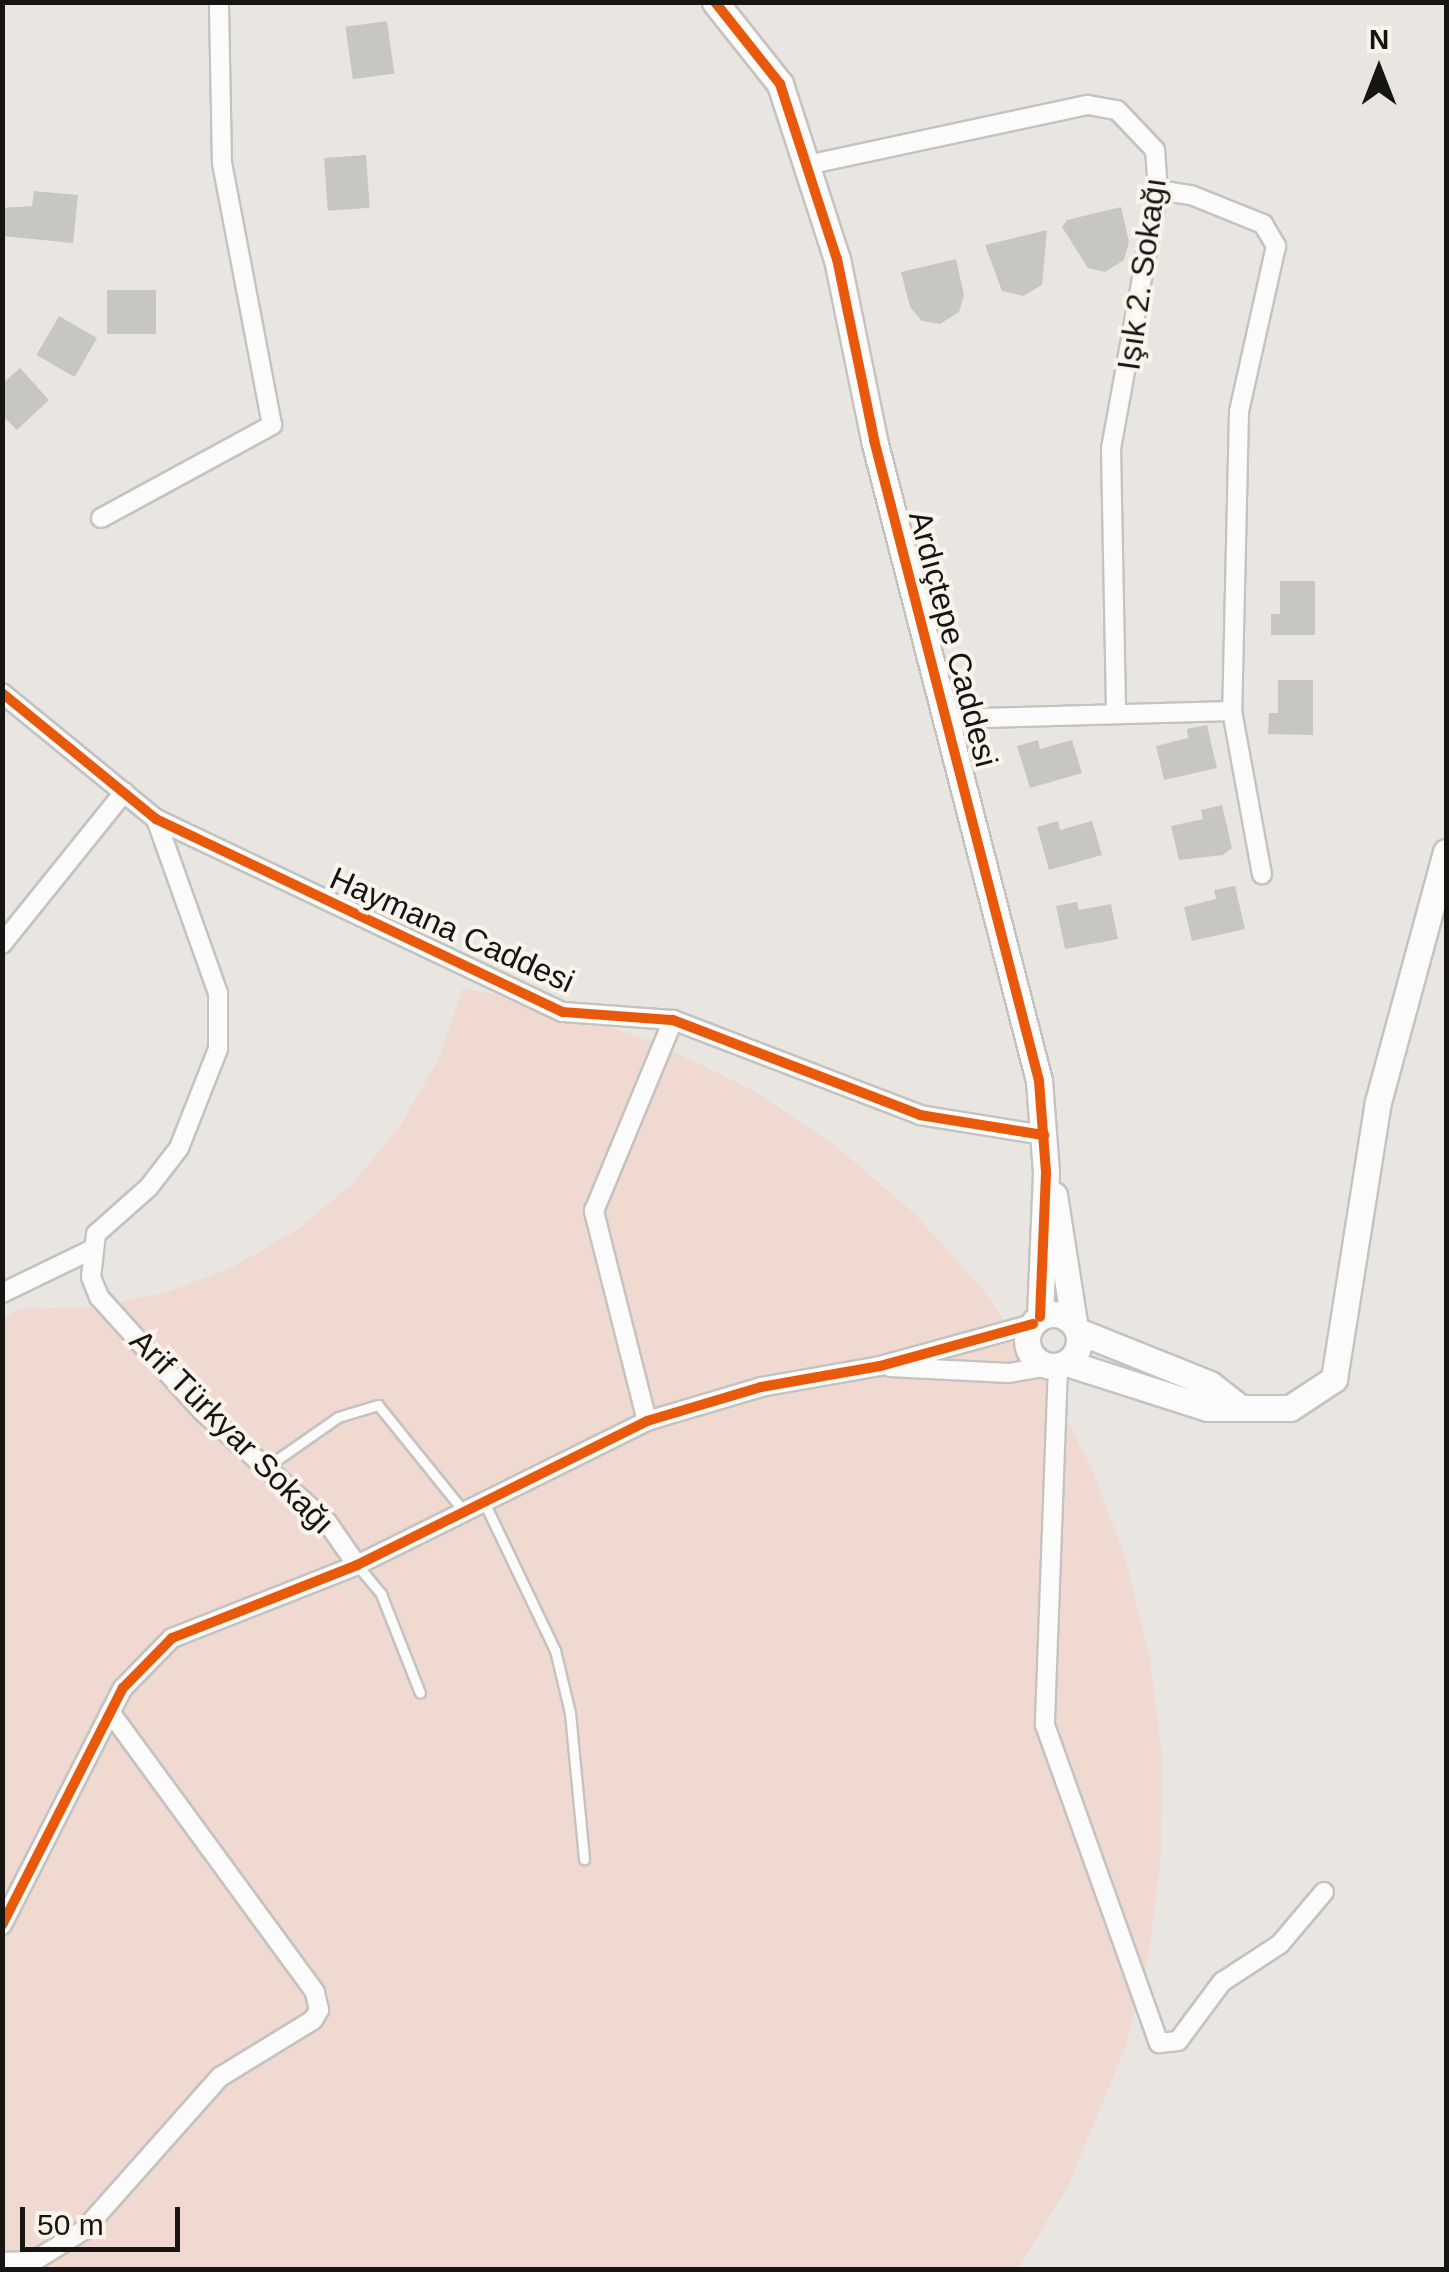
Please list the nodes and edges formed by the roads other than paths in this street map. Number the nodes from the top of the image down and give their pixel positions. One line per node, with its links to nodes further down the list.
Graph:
1 (219, 2): 5 (street)
2 (714, 2): 3 (street, Ardıçtepe Caddesi)
3 (806, 166): 4 (street, Işık 2. Sokağı); 9 (street, Ardıçtepe Caddesi)
4 (1158, 190): 7 (street, Işık 2. Sokağı); 8 (street)
5 (102, 518)
6 (2, 693): 10 (street, Haymana Caddesi)
7 (1116, 711): 8 (street); 9 (street)
8 (1232, 711): 13 (street)
9 (948, 719): 16 (street, Ardıçtepe Caddesi)
10 (124, 792): 11 (street, Haymana Caddesi); 14 (street)
11 (156, 819): 15 (street, Haymana Caddesi); 18 (street)
12 (1446, 852): 24 (street)
13 (1262, 874)
14 (2, 944)
15 (673, 1020): 16 (street, Haymana Caddesi); 25 (street)
16 (1044, 1135): 17 (street, Ardıçtepe Caddesi)
17 (1046, 1173): 20 (street, Ardıçtepe Caddesi); 21 (street, Ardıçtepe Caddesi)
18 (90, 1251): 19 (street); 26 (street, Arif Türkyar Sokağı)
19 (2, 1294)
20 (1036, 1320): 21 (street); 22 (street); 23 (street)
21 (1076, 1327): 22 (street); 24 (street)
22 (1058, 1365): 23 (street); 24 (street); 33 (street)
23 (880, 1366): 25 (street)
24 (1236, 1404)
25 (646, 1421): 27 (street)
26 (266, 1468): 28 (lane); 29 (street, Arif Türkyar Sokağı)
27 (482, 1498): 28 (street); 32 (lane)
28 (461, 1508): 29 (street)
29 (357, 1565): 30 (lane); 31 (street)
30 (420, 1694)
31 (110, 1712): 34 (street); 35 (street)
32 (584, 1859)
33 (1324, 1892)
34 (2, 1925)
35 (2, 2262)

